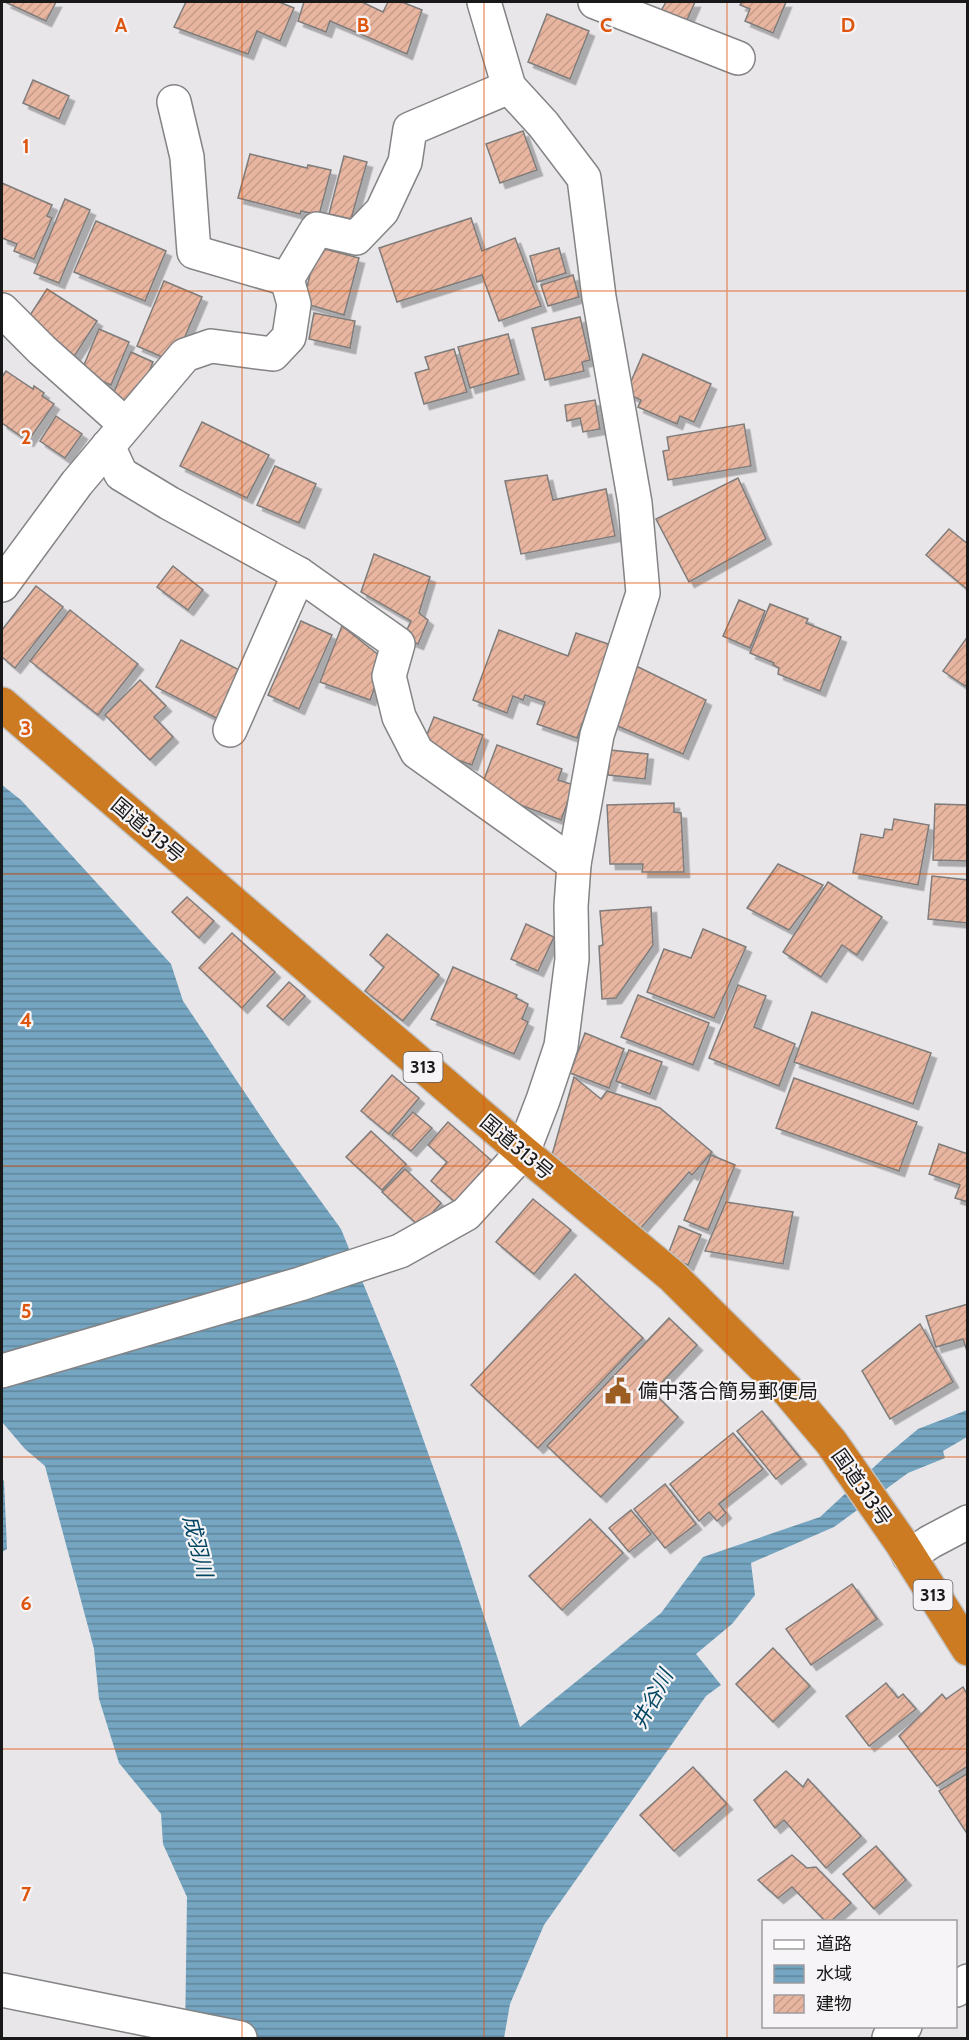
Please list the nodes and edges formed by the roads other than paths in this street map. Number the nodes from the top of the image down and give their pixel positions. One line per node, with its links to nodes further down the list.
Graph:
1 (484, 2): 4 (street)
2 (595, 2): 3 (street)
3 (738, 58)
4 (509, 87): 6 (street); 13 (street)
5 (174, 102): 6 (street)
6 (287, 279): 8 (street)
7 (2, 310): 8 (street)
8 (116, 435): 9 (street); 10 (street)
9 (299, 574): 12 (street); 13 (street)
10 (2, 585)
11 (2, 704): 14 (highway, 国道313号 / 313)
12 (230, 730)
13 (574, 864): 14 (street)
14 (523, 1152): 15 (street); 17 (highway, 国道313号 / 313)
15 (2, 1371)
16 (968, 1522): 17 (street)
17 (904, 1548): 18 (highway, 国道313号 / 313)
18 (968, 1649)
19 (2, 1990): 21 (street)
20 (902, 2028): 22 (street)
21 (240, 2038)
22 (889, 2038)

